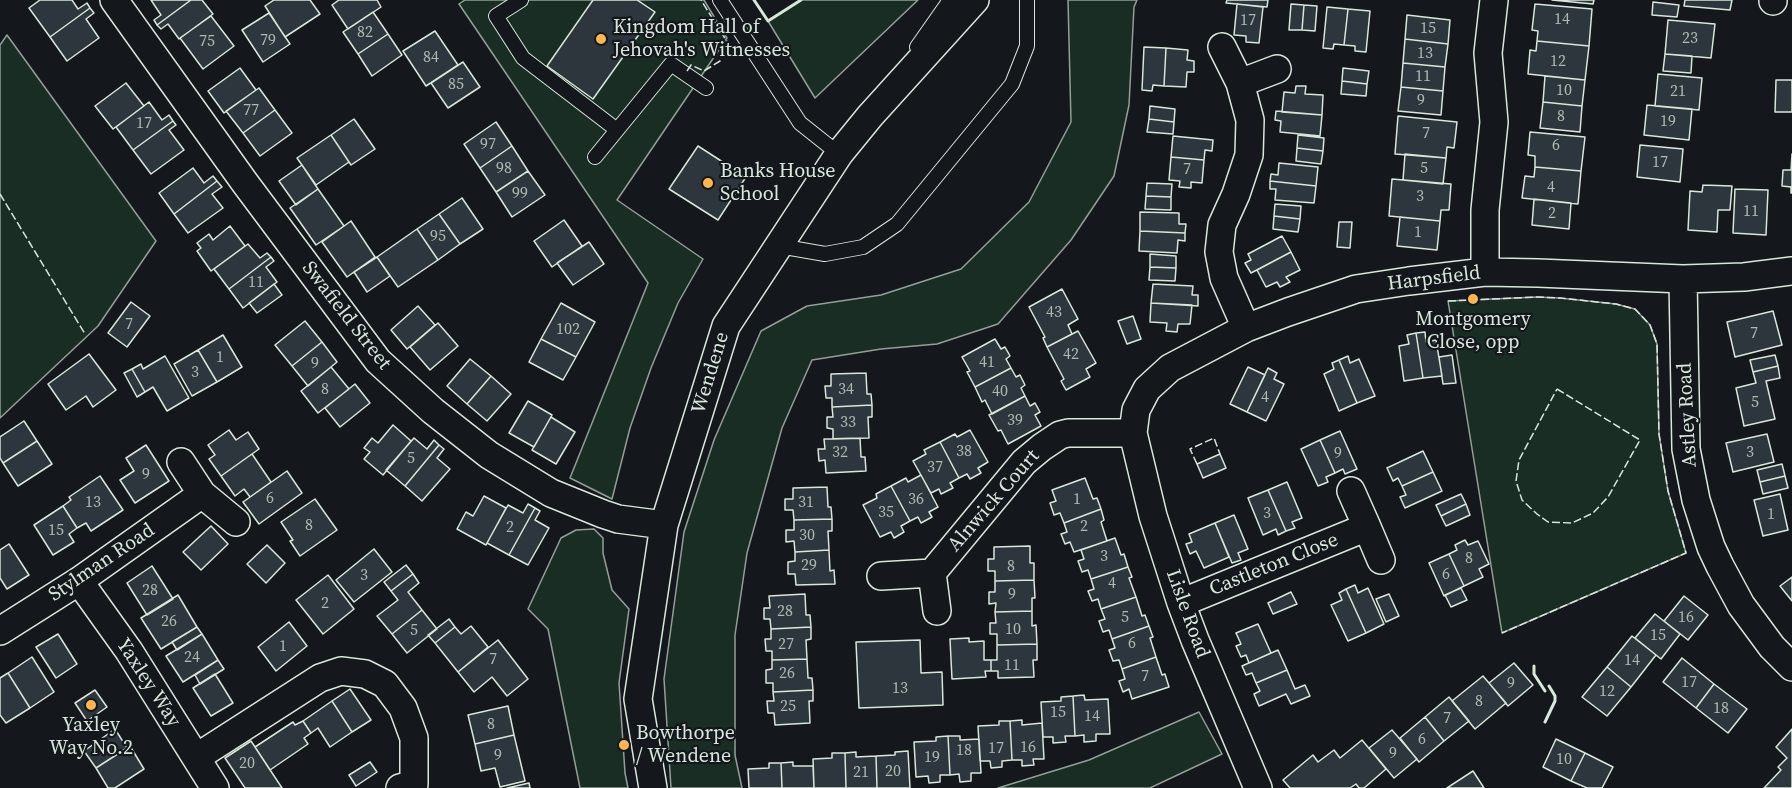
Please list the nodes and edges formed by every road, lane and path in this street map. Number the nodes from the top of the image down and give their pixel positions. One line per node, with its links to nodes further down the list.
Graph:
1 (114, 0): 26 (street, Swafield Street)
2 (521, 0): 13 (lane)
3 (720, 0): 14 (lane)
4 (950, 0): 12 (lane)
5 (975, 0): 12 (street, Wendene)
6 (1028, 0): 16 (lane)
7 (1494, 0): 18 (street)
8 (1222, 47): 10 (street)
9 (1277, 69): 10 (street)
10 (1240, 83): 20 (street)
11 (706, 88): 13 (lane)
12 (870, 116): 14 (street, Wendene)
13 (617, 130): 15 (lane)
14 (839, 154): 16 (street, Wendene)
15 (595, 157)
16 (779, 246): 26 (street, Wendene)
17 (1792, 271): 19 (street, Harpsfield)
18 (1485, 272): 19 (street, Harpsfield); 20 (street, Harpsfield)
19 (1683, 279): 35 (street, Astley Road)
20 (1246, 328): 21 (street, Harpsfield)
21 (1133, 433): 29 (street, Alnwick Court); 32 (street, Lisle Road)
22 (181, 462): 24 (street)
23 (1351, 491): 27 (street)
24 (202, 494): 25 (street); 31 (street, Stylman Road)
25 (236, 522)
26 (664, 525): 39 (street, Wendene)
27 (1367, 527): 28 (street); 32 (street, Castleton Close)
28 (1381, 560)
29 (932, 573): 30 (street); 33 (street)
30 (881, 576)
31 (79, 581): 34 (street, Stylman Road); 36 (street, Yaxley Way)
32 (1181, 603): 40 (street, Lisle Road)
33 (937, 611)
34 (0, 631)
35 (1792, 667)
36 (197, 757): 37 (street); 38 (street, Yaxley Way)
37 (412, 787)
38 (214, 788)
39 (653, 788)
40 (1258, 788)

